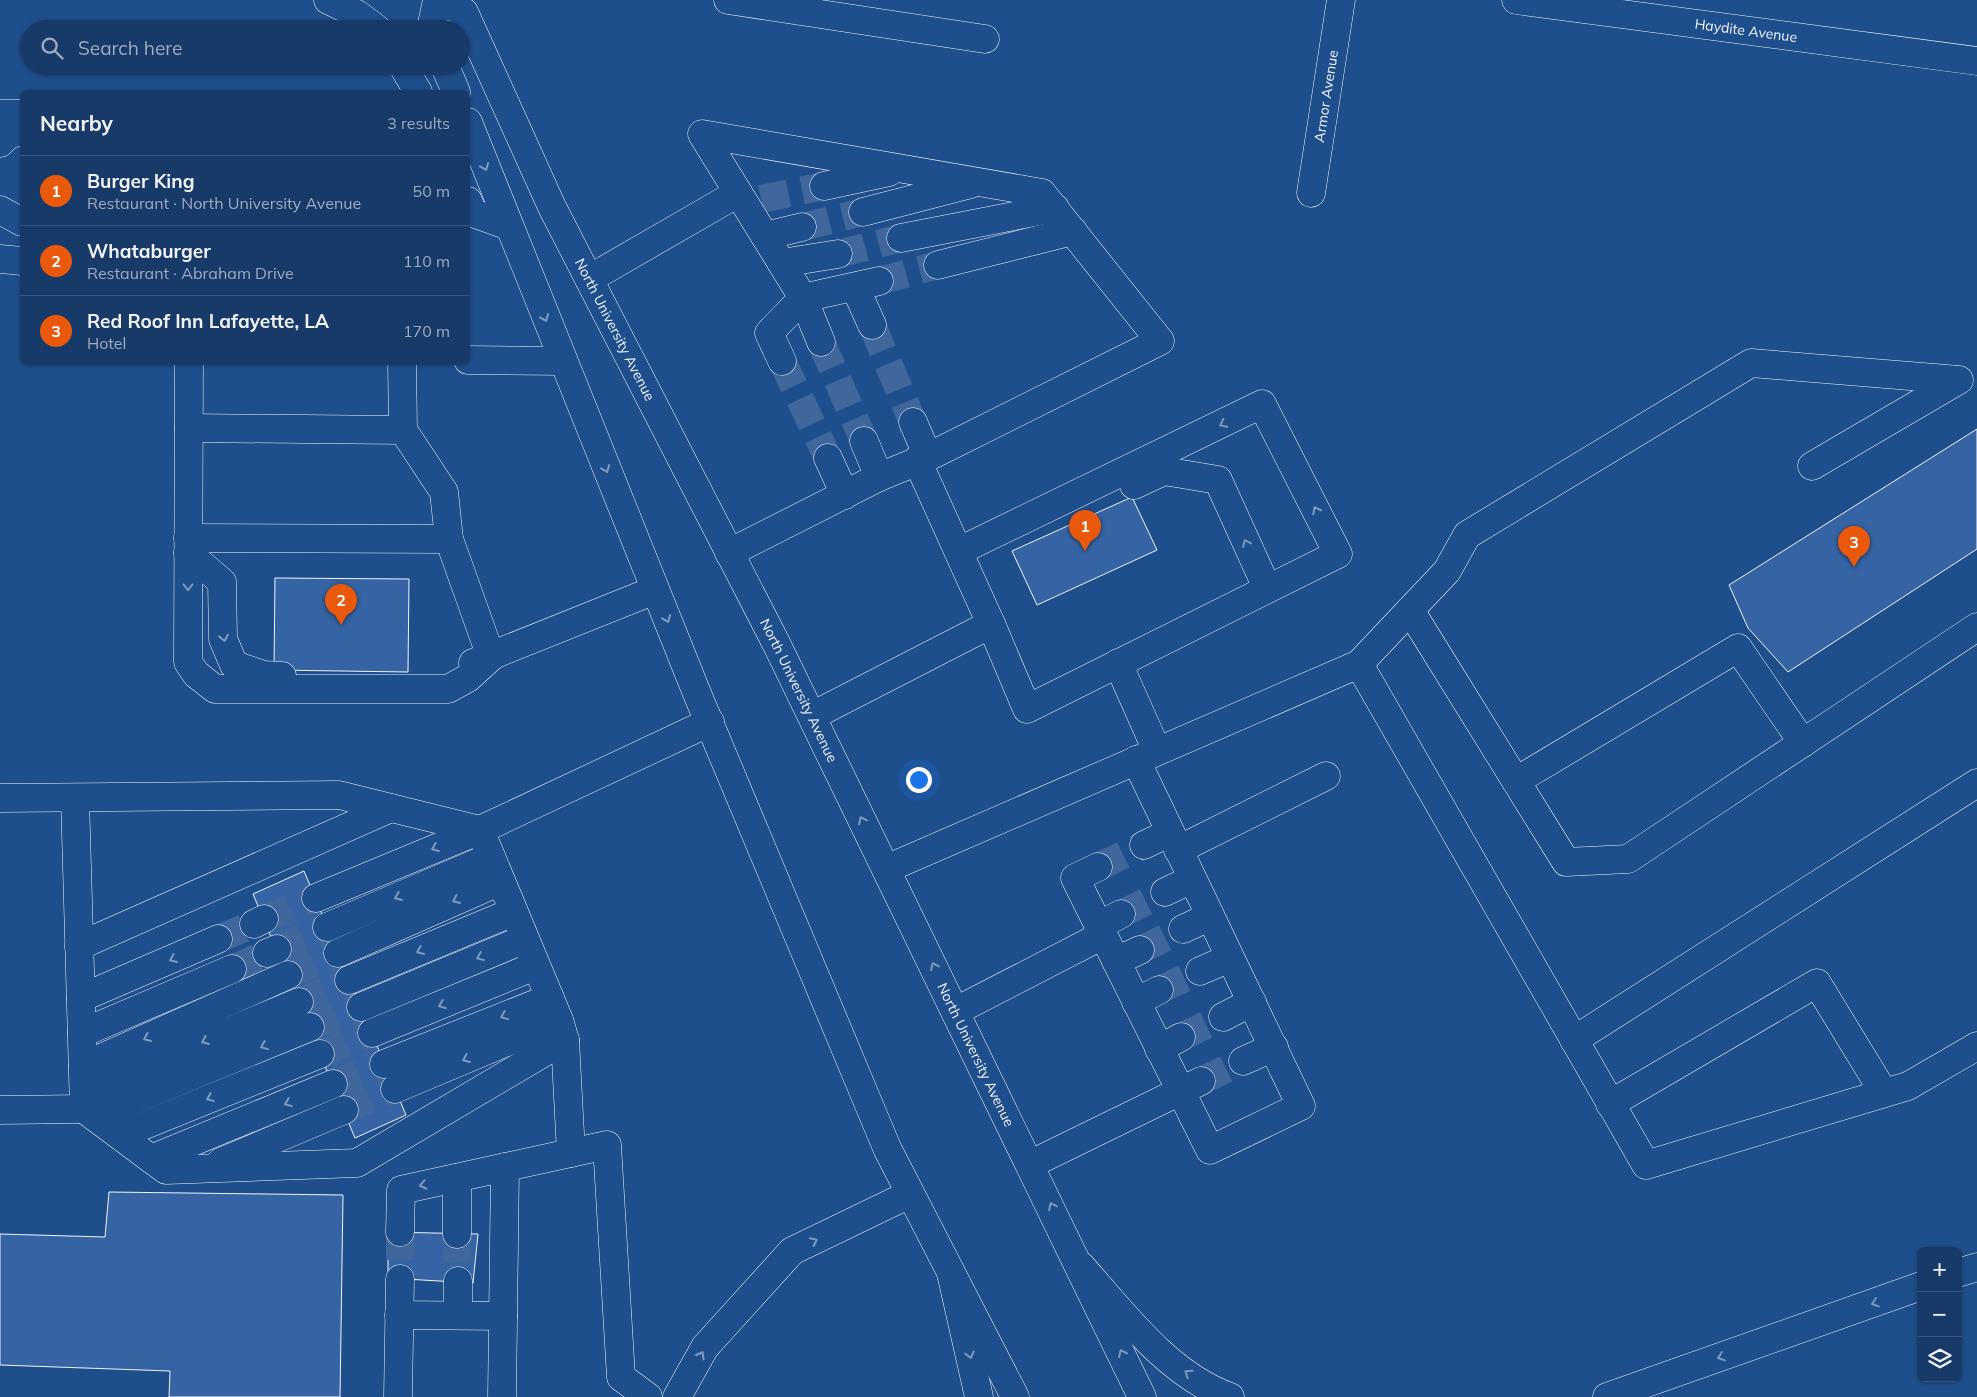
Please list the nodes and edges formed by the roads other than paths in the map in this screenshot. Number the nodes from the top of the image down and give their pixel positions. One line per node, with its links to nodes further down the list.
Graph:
1 (328, 0): 5 (main road)
2 (728, 0): 9 (main road)
3 (1341, 0): 23 (main road, Armor Avenue)
4 (1516, 0): 10 (main road, Haydite Avenue)
5 (365, 20)
6 (433, 20): 7 (main road, North University Avenue)
7 (468, 20)
8 (470, 25): 40 (main road, North University Avenue)
9 (985, 40)
10 (1977, 61)
11 (408, 75): 13 (main road)
12 (449, 75): 14 (main road)
13 (417, 90)
14 (455, 90)
15 (0, 114): 16 (main road)
16 (20, 114)
17 (470, 127): 30 (main road, one-way to 30)
18 (20, 132): 19 (main road)
19 (0, 143)
20 (904, 169): 21 (main road); 22 (main road); 24 (main road)
21 (980, 182): 26 (main road); 28 (main road)
22 (824, 186)
23 (1311, 193)
24 (747, 198): 33 (main road); 40 (main road)
25 (470, 206): 30 (main road)
26 (1055, 208): 32 (main road); 34 (main road)
27 (0, 210): 29 (main road)
28 (863, 212)
29 (20, 221)
30 (509, 226): 45 (main road, one-way to 45)
31 (802, 227): 33 (main road)
32 (1073, 231): 39 (main road); 55 (main road)
33 (765, 236): 38 (main road)
34 (901, 238)
35 (838, 254): 38 (main road)
36 (0, 259): 37 (main road)
37 (20, 261)
38 (782, 263): 41 (main road)
39 (938, 265)
40 (589, 279): 62 (main road, North University Avenue)
41 (803, 298): 42 (main road); 43 (main road); 46 (main road)
42 (872, 326)
43 (821, 342)
44 (470, 360): 45 (main road)
45 (562, 361): 64 (main road, one-way to 64)
46 (782, 361)
47 (189, 365): 51 (main road)
48 (402, 365): 52 (main road)
49 (1968, 382): 56 (main road); 65 (main road)
50 (913, 422): 55 (main road)
51 (189, 428): 52 (main road); 60 (main road)
52 (403, 430): 59 (main road)
53 (864, 441): 57 (main road)
54 (828, 458): 58 (main road)
55 (922, 458): 57 (main road); 61 (main road)
56 (1812, 466)
57 (879, 477): 58 (main road)
58 (845, 496): 62 (main road)
59 (450, 539): 60 (main road); 68 (main road)
60 (188, 546): 68 (main road, one-way to 68); 68 (main road, one-way to 68)
61 (958, 551): 63 (main road, one-way to 61); 63 (main road, one-way to 61); 66 (main road)
62 (729, 552): 71 (main road, North University Avenue)
63 (1267, 588): 69 (main road)
64 (655, 590): 68 (main road); 72 (main road, one-way to 72)
65 (1410, 610): 70 (main road); 76 (main road)
66 (991, 624): 69 (main road); 71 (main road)
67 (1977, 627): 73 (main road)
68 (491, 657)
69 (1118, 663): 74 (main road)
70 (1359, 664): 74 (main road); 115 (main road)
71 (812, 716): 86 (main road, North University Avenue, one-way to 71)
72 (710, 722): 81 (main road); 136 (main road)
73 (1803, 742): 76 (main road); 76 (main road)
74 (1146, 756): 82 (main road); 86 (main road)
75 (1326, 776): 82 (main road)
76 (1516, 781)
77 (1977, 784): 115 (main road)
78 (0, 798): 79 (main road)
79 (75, 798): 80 (main road); 97 (main road)
80 (391, 808): 81 (main road); 97 (main road)
81 (480, 830): 85 (main road); 89 (main road, one-way to 89)
82 (1174, 841): 83 (main road); 87 (main road)
83 (1144, 845)
84 (1098, 867): 92 (main road)
85 (496, 869): 90 (main road); 93 (main road, one-way to 93); 98 (main road, one-way to 98)
86 (886, 869): 109 (main road, North University Avenue, one-way to 86)
87 (1192, 879): 88 (main road); 91 (main road)
88 (1166, 892)
89 (316, 898)
90 (513, 912): 95 (main road); 104 (main road, one-way to 104)
91 (1209, 917): 94 (main road); 99 (main road)
92 (1108, 925): 109 (main road); 122 (main road)
93 (328, 927)
94 (1183, 930)
95 (525, 939): 100 (main road); 108 (main road, one-way to 108)
96 (218, 940): 105 (main road, one-way to 105)
97 (79, 946): 105 (main road)
98 (338, 953)
99 (1230, 958): 102 (main road); 107 (main road)
100 (536, 966): 111 (main road); 114 (main road, one-way to 114)
101 (232, 969): 113 (main road)
102 (1200, 971)
103 (288, 975): 125 (main road, one-way to 125)
104 (349, 980)
105 (81, 998): 113 (main road)
106 (299, 1002): 125 (main road, one-way to 125)
107 (1252, 1002): 110 (main road); 117 (main road)
108 (361, 1007)
109 (956, 1011): 132 (main road, North University Avenue)
110 (1223, 1017)
111 (558, 1020): 120 (main road, one-way to 120); 123 (main road, one-way to 123); 130 (main road); 134 (main road)
112 (310, 1027): 125 (main road, one-way to 125)
113 (82, 1033): 125 (main road)
114 (372, 1033)
115 (1574, 1040): 126 (main road)
116 (1977, 1046): 124 (main road)
117 (1274, 1047): 119 (main road); 122 (main road)
118 (320, 1054): 129 (main road, one-way to 129)
119 (1243, 1060)
120 (384, 1064)
121 (333, 1084): 131 (main road, one-way to 131)
122 (1191, 1086): 132 (main road)
123 (395, 1089)
124 (1884, 1093): 126 (main road); 126 (main road)
125 (86, 1096): 127 (main road); 129 (main road)
126 (1610, 1104)
127 (0, 1110)
128 (344, 1110): 134 (main road)
129 (120, 1135): 131 (main road)
130 (571, 1153): 133 (main road); 151 (main road)
131 (151, 1159): 134 (main road)
132 (1031, 1164): 139 (main road, North University Avenue, one-way to 132)
133 (505, 1167): 135 (main road); 148 (main road)
134 (203, 1169)
135 (456, 1178): 137 (main road, one-way to 137); 138 (main road)
136 (910, 1194): 142 (main road); 152 (main road, one-way to 136)
137 (400, 1232)
138 (457, 1234)
139 (1080, 1266): 155 (main road, North University Avenue, one-way to 139); 156 (main road, one-way to 139)
140 (1977, 1267): 141 (main road)
141 (1962, 1272)
142 (952, 1273): 153 (main road, one-way to 153); 154 (main road)
143 (400, 1279): 146 (main road)
144 (458, 1281): 147 (main road)
145 (1917, 1287): 157 (main road, one-way to 157)
146 (399, 1314): 147 (main road); 149 (main road)
147 (458, 1315): 148 (main road)
148 (503, 1316): 150 (main road)
149 (398, 1397)
150 (502, 1397)
151 (648, 1397)
152 (677, 1397)
153 (979, 1397)
154 (1014, 1397)
155 (1142, 1397)
156 (1230, 1397)
157 (1607, 1397)

